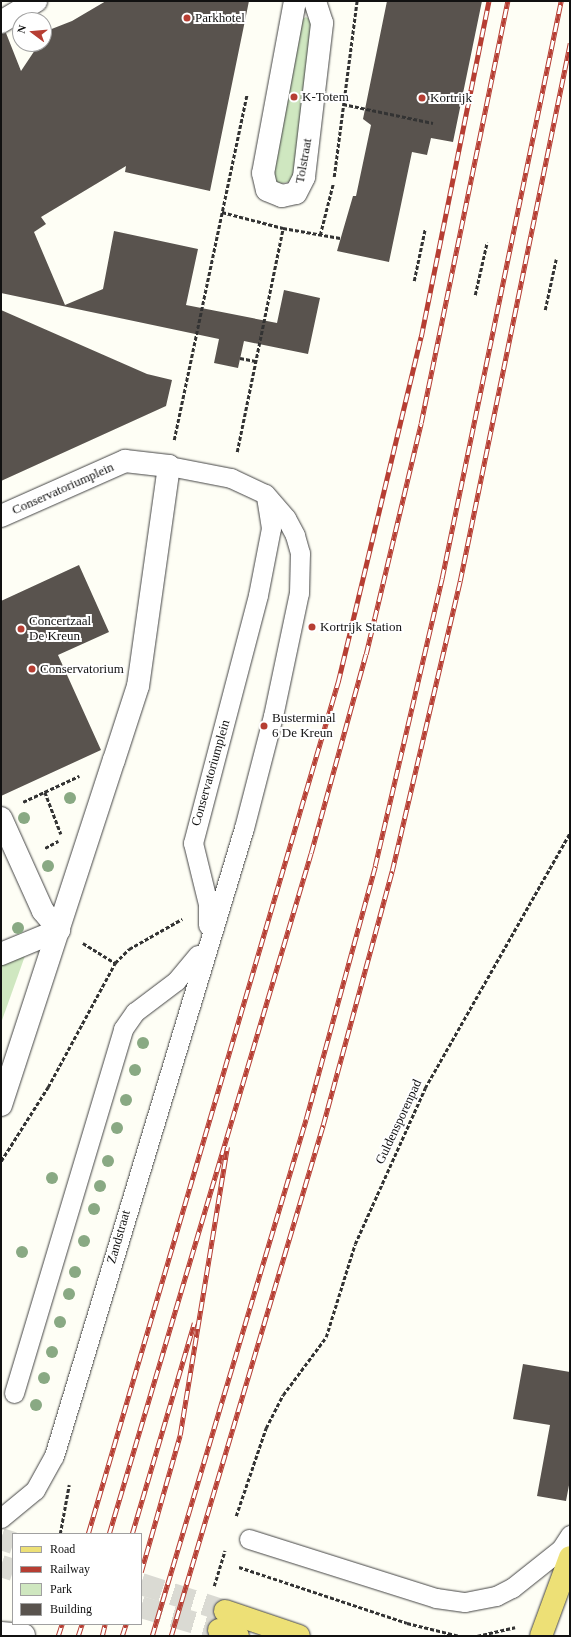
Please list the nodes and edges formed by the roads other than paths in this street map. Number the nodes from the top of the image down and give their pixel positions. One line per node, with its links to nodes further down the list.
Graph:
1 (36, 1): 4 (street)
2 (295, 1): 3 (street, Tolstraat)
3 (315, 1)
4 (1, 22)
5 (169, 466): 6 (lane, Conservatoriumplein); 7 (street, Conservatoriumplein); 9 (street)
6 (265, 494): 10 (lane, Conservatoriumplein); 10 (lane, Conservatoriumplein)
7 (1, 516)
8 (8, 812): 9 (street)
9 (59, 930): 11 (street); 12 (street)
10 (208, 938): 13 (lane); 14 (lane, Zandstraat)
11 (1, 954)
12 (1, 1105)
13 (14, 1393)
14 (1, 1518)
15 (570, 1535): 16 (lane)
16 (249, 1539)
17 (570, 1557): 19 (main road)
18 (227, 1626): 22 (main road)
19 (545, 1627)
20 (1, 1633): 21 (street)
21 (24, 1635)
22 (299, 1636)

